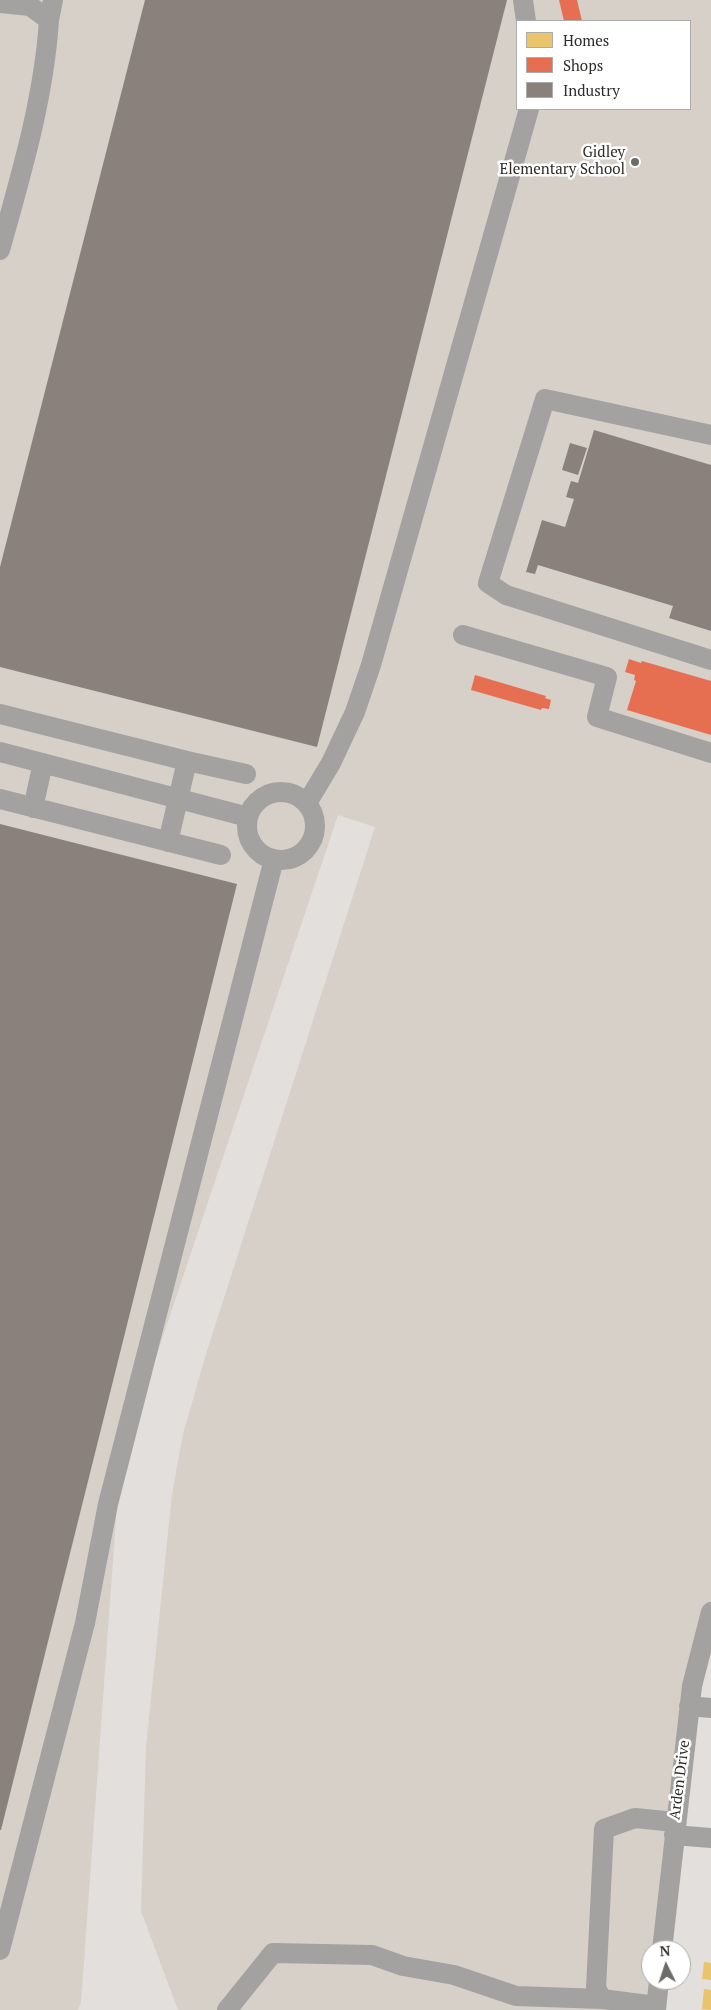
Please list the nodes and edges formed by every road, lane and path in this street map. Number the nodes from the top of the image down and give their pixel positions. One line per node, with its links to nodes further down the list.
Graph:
1 (53, 0): 4 (street)
2 (523, 0): 5 (street)
3 (0, 3): 4 (street)
4 (49, 20): 7 (street)
5 (526, 20)
6 (529, 110): 19 (street)
7 (0, 250)
8 (711, 435): 10 (street)
9 (463, 635): 13 (street)
10 (711, 660)
11 (0, 714): 14 (street)
12 (0, 752): 15 (street)
13 (711, 752)
14 (187, 761): 16 (street); 17 (street)
15 (43, 763): 17 (street); 20 (street)
16 (246, 774)
17 (177, 798): 21 (street); 22 (street)
18 (0, 799): 20 (street)
19 (307, 803): 21 (street); 24 (street)
20 (33, 808): 22 (street)
21 (248, 817): 24 (street)
22 (168, 842): 23 (street)
23 (221, 856)
24 (274, 859): 31 (street)
25 (711, 1612): 26 (street, Arden Drive)
26 (689, 1706): 27 (street); 28 (street, Arden Drive)
27 (711, 1708)
28 (674, 1828): 29 (street); 30 (street, Arden Drive); 33 (street)
29 (711, 1838)
30 (663, 1940)
31 (0, 1950)
32 (658, 1990): 34 (street)
33 (602, 1999): 34 (street); 35 (street)
34 (656, 2008)
35 (227, 2010)

